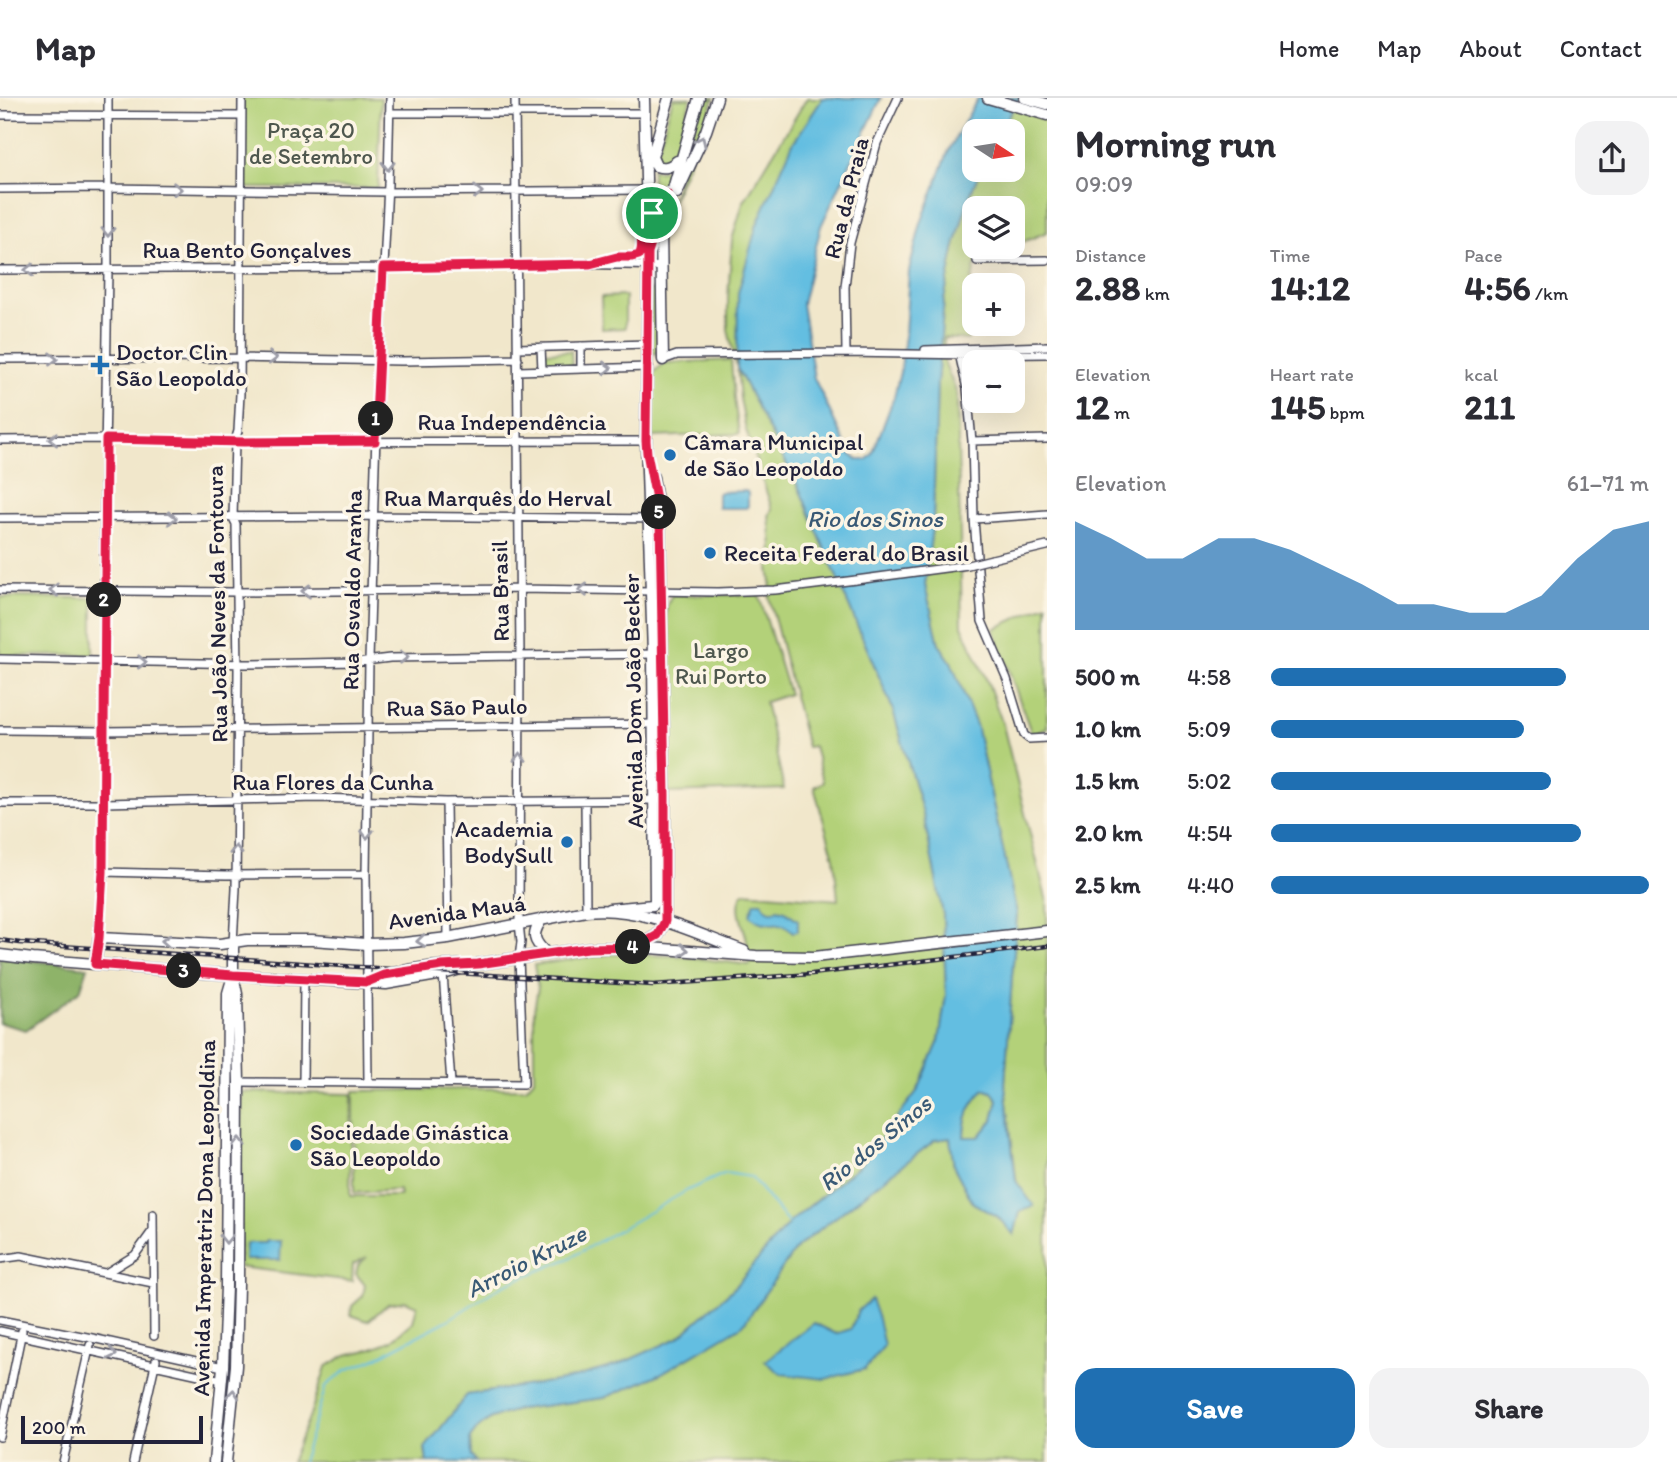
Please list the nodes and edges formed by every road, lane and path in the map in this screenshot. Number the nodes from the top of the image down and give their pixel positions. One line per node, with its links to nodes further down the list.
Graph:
1 (108, 98): 17 (street)
2 (242, 98): 19 (street, Rua João Neves da Fontoura)
3 (390, 98): 13 (street, Rua Osvaldo Aranha)
4 (515, 98): 15 (street, Rua Brasil)
5 (644, 98): 14 (main road, Avenida Dom João Becker)
6 (669, 98): 20 (main road)
7 (697, 98): 20 (main road); 31 (main road)
8 (717, 98): 31 (main road, one-way to 8)
9 (898, 98): 53 (street, Rua da Praia)
10 (988, 98): 11 (main road)
11 (1025, 101): 12 (highway); 18 (main road)
12 (1047, 104)
13 (389, 113): 15 (street); 27 (street, Rua Osvaldo Aranha, one-way to 27)
14 (644, 113): 15 (street); 24 (main road, Avenida Dom João Becker)
15 (515, 114): 26 (street, Rua Brasil)
16 (0, 115): 17 (street)
17 (108, 115): 19 (street); 21 (street)
18 (1047, 115)
19 (242, 116): 25 (street, Rua João Neves da Fontoura)
20 (677, 161): 28 (main road)
21 (108, 188): 22 (street); 25 (street, one-way to 25); 43 (street, one-way to 43)
22 (0, 189)
23 (631, 190): 24 (street); 26 (street); 29 (street)
24 (644, 190): 29 (street); 30 (main road, Avenida Dom João Becker)
25 (240, 191): 27 (street); 41 (street, Rua João Neves da Fontoura)
26 (517, 191): 27 (street, one-way to 26); 37 (street, Rua Brasil)
27 (387, 192): 40 (street, Rua Osvaldo Aranha)
28 (667, 194): 30 (main road); 33 (main road)
29 (641, 203): 32 (street)
30 (647, 220): 32 (main road); 33 (main road, Avenida Dom João Becker)
31 (663, 226): 39 (main road)
32 (641, 234): 36 (street)
33 (648, 253): 38 (main road, Avenida Dom João Becker)
34 (1047, 260): 35 (street)
35 (977, 261)
36 (590, 264): 37 (street, Rua Bento Gonçalves); 38 (street, Rua Bento Gonçalves)
37 (516, 265): 40 (street, Rua Bento Gonçalves); 51 (street, Rua Brasil)
38 (648, 265): 39 (street, Rua Bento Gonçalves); 45 (main road, Avenida Dom João Becker)
39 (662, 267): 44 (main road)
40 (383, 268): 41 (street, Rua Bento Gonçalves); 60 (street, Rua Osvaldo Aranha)
41 (240, 269): 43 (street, Rua Bento Gonçalves); 56 (street, Rua João Neves da Fontoura)
42 (0, 270): 43 (street, Rua Bento Gonçalves, one-way to 42)
43 (108, 270): 58 (street)
44 (662, 279): 45 (main road); 47 (main road)
45 (648, 282): 46 (main road, Avenida Dom João Becker)
46 (648, 344): 48 (street); 61 (main road); 62 (main road, Avenida Dom João Becker)
47 (662, 345): 55 (street); 61 (main road)
48 (581, 346): 50 (street); 63 (street)
49 (1047, 346): 52 (street)
50 (541, 347): 51 (street); 64 (street)
51 (518, 348): 59 (street, Rua Brasil)
52 (958, 352): 53 (street); 54 (street); 72 (street)
53 (846, 353): 55 (street)
54 (1047, 354)
55 (677, 355): 61 (street)
56 (240, 358): 58 (street); 60 (street, one-way to 60); 69 (street, Rua João Neves da Fontoura)
57 (0, 359): 58 (street, one-way to 58)
58 (107, 359): 66 (street)
59 (518, 359): 60 (street); 65 (street, Rua Brasil)
60 (379, 360): 70 (street, Rua Osvaldo Aranha)
61 (663, 360): 62 (main road)
62 (648, 367): 63 (street, one-way to 62); 73 (main road, Avenida Dom João Becker)
63 (581, 369): 64 (street)
64 (542, 370): 65 (street)
65 (518, 371): 71 (street, Rua Brasil)
66 (106, 439): 68 (street, Rua Independência, one-way to 68); 69 (street, Rua Independência); 78 (street)
67 (1047, 439): 72 (street)
68 (0, 440)
69 (234, 441): 70 (street, Rua Independência); 79 (street, Rua João Neves da Fontoura)
70 (375, 441): 71 (street, Rua Independência); 75 (street, Rua Osvaldo Aranha)
71 (519, 441): 73 (street, Rua Independência); 76 (street, Rua Brasil)
72 (972, 441): 81 (street)
73 (647, 447): 80 (main road, Avenida Dom João Becker)
74 (1047, 514): 81 (street)
75 (373, 516): 76 (street, Rua Marquês do Herval); 79 (street, Rua Marquês do Herval); 86 (street, Rua Osvaldo Aranha)
76 (519, 517): 80 (street, Rua Marquês do Herval); 83 (street, Rua Brasil)
77 (0, 518): 78 (street, Rua Marquês do Herval)
78 (104, 518): 79 (street, Rua Marquês do Herval, one-way to 79); 85 (street)
79 (233, 518): 88 (street, Rua João Neves da Fontoura)
80 (654, 519): 87 (main road, Avenida Dom João Becker)
81 (974, 519): 101 (street)
82 (1047, 545): 87 (street, bridge)
83 (519, 589): 86 (street); 87 (street, one-way to 83); 90 (street, Rua Brasil)
84 (0, 590): 85 (street, one-way to 84)
85 (104, 590): 88 (street); 93 (street)
86 (371, 591): 88 (street, one-way to 88); 92 (street, Rua Osvaldo Aranha)
87 (656, 591): 89 (main road, Avenida Dom João Becker)
88 (237, 592): 94 (street, Rua João Neves da Fontoura)
89 (658, 654): 90 (street); 95 (main road, Avenida Dom João Becker)
90 (520, 656): 92 (street, one-way to 90); 96 (street, Rua Brasil)
91 (0, 659): 93 (street)
92 (369, 660): 94 (street); 97 (street, Rua Osvaldo Aranha)
93 (104, 662): 94 (street, one-way to 94); 100 (street)
94 (238, 664): 98 (street, Rua João Neves da Fontoura)
95 (658, 724): 96 (street, Rua São Paulo); 104 (main road, Avenida Dom João Becker); 105 (main road, Avenida Dom João Becker)
96 (520, 725): 97 (street, Rua São Paulo); 108 (street, Rua Brasil, one-way to 96)
97 (368, 728): 98 (street, Rua São Paulo); 102 (street, Rua Osvaldo Aranha)
98 (237, 729): 100 (street, Rua São Paulo); 103 (street, Rua João Neves da Fontoura)
99 (0, 730): 100 (street, Rua São Paulo)
100 (104, 731): 110 (street)
101 (1047, 738)
102 (368, 799): 103 (street, Rua Flores da Cunha); 107 (street, Rua Flores da Cunha); 112 (street, Rua Osvaldo Aranha, one-way to 112)
103 (237, 800): 110 (street, Rua Flores da Cunha); 113 (street, Rua João Neves da Fontoura, one-way to 103)
104 (654, 800): 105 (street, Rua Flores da Cunha); 106 (street, Rua Flores da Cunha); 114 (main road, Avenida Dom João Becker)
105 (665, 800): 117 (main road, Avenida Dom João Becker)
106 (585, 801): 108 (street, Rua Flores da Cunha); 115 (street)
107 (446, 802): 108 (street, Rua Flores da Cunha); 121 (street)
108 (520, 802): 118 (street, Rua Brasil)
109 (0, 803): 110 (street, Rua Flores da Cunha)
110 (104, 803): 111 (street)
111 (103, 872): 113 (street); 120 (street)
112 (366, 874): 113 (street); 123 (street, Rua Osvaldo Aranha)
113 (236, 875): 122 (street, Rua João Neves da Fontoura)
114 (609, 909): 115 (main road, Avenida Mauá); 117 (main road, Avenida Mauá)
115 (586, 911): 116 (main road, Avenida Mauá)
116 (542, 919): 118 (main road, Avenida Mauá); 125 (main road)
117 (665, 921): 124 (main road); 127 (main road, Avenida Mauá)
118 (519, 923): 121 (main road, Avenida Mauá); 128 (street, Rua Brasil)
119 (1047, 931): 127 (main road, Avenida Mauá)
120 (99, 938): 122 (main road, Avenida Mauá, one-way to 120); 129 (main road)
121 (448, 938): 123 (main road, Avenida Mauá, one-way to 123)
122 (233, 943): 123 (main road, Avenida Mauá); 132 (main road, Avenida Imperatriz Dona Leopoldina)
123 (366, 944): 134 (street, Rua Osvaldo Aranha)
124 (637, 947): 125 (main road, Avenida Mauá); 127 (main road, Avenida Mauá, one-way to 127)
125 (547, 954): 128 (main road, Avenida Mauá)
126 (0, 955): 129 (main road, Avenida Mauá)
127 (756, 956)
128 (519, 958): 130 (main road, Avenida Mauá); 138 (street, Rua Brasil)
129 (95, 964): 132 (main road, Avenida Mauá)
130 (478, 964): 131 (main road, Avenida Mauá); 134 (main road, Avenida Mauá)
131 (443, 974): 134 (main road, Avenida Mauá); 138 (street)
132 (233, 975): 133 (main road, Avenida Mauá); 135 (main road, Avenida Imperatriz Dona Leopoldina); 140 (main road, Avenida Imperatriz Dona Leopoldina)
133 (304, 979): 134 (main road, Avenida Mauá); 136 (street)
134 (367, 982): 137 (street, Rua Osvaldo Aranha)
135 (239, 1082): 136 (street); 139 (main road, Avenida Imperatriz Dona Leopoldina, one-way to 135)
136 (303, 1082): 137 (street)
137 (368, 1083): 138 (street)
138 (451, 1083)
139 (238, 1205): 140 (main road); 162 (main road, Avenida Imperatriz Dona Leopoldina, one-way to 139)
140 (226, 1206): 156 (main road, Avenida Imperatriz Dona Leopoldina, one-way to 156)
141 (153, 1214): 142 (street)
142 (153, 1229): 144 (street); 145 (street)
143 (0, 1259): 144 (street)
144 (106, 1273): 145 (street)
145 (153, 1283): 151 (street)
146 (0, 1320): 147 (street)
147 (10, 1322): 148 (street); 149 (street)
148 (24, 1325): 150 (street); 152 (street)
149 (4, 1331): 150 (street)
150 (21, 1335): 153 (street); 158 (street)
151 (153, 1336)
152 (92, 1338): 153 (street); 154 (street)
153 (89, 1349): 155 (street, one-way to 155); 159 (street)
154 (158, 1353): 155 (street); 156 (street)
155 (156, 1364): 157 (street); 160 (street)
156 (223, 1367): 157 (main road, Avenida Imperatriz Dona Leopoldina)
157 (222, 1380): 161 (main road, Avenida Imperatriz Dona Leopoldina)
158 (0, 1437)
159 (63, 1462)
160 (133, 1462)
161 (214, 1462)
162 (226, 1462)

